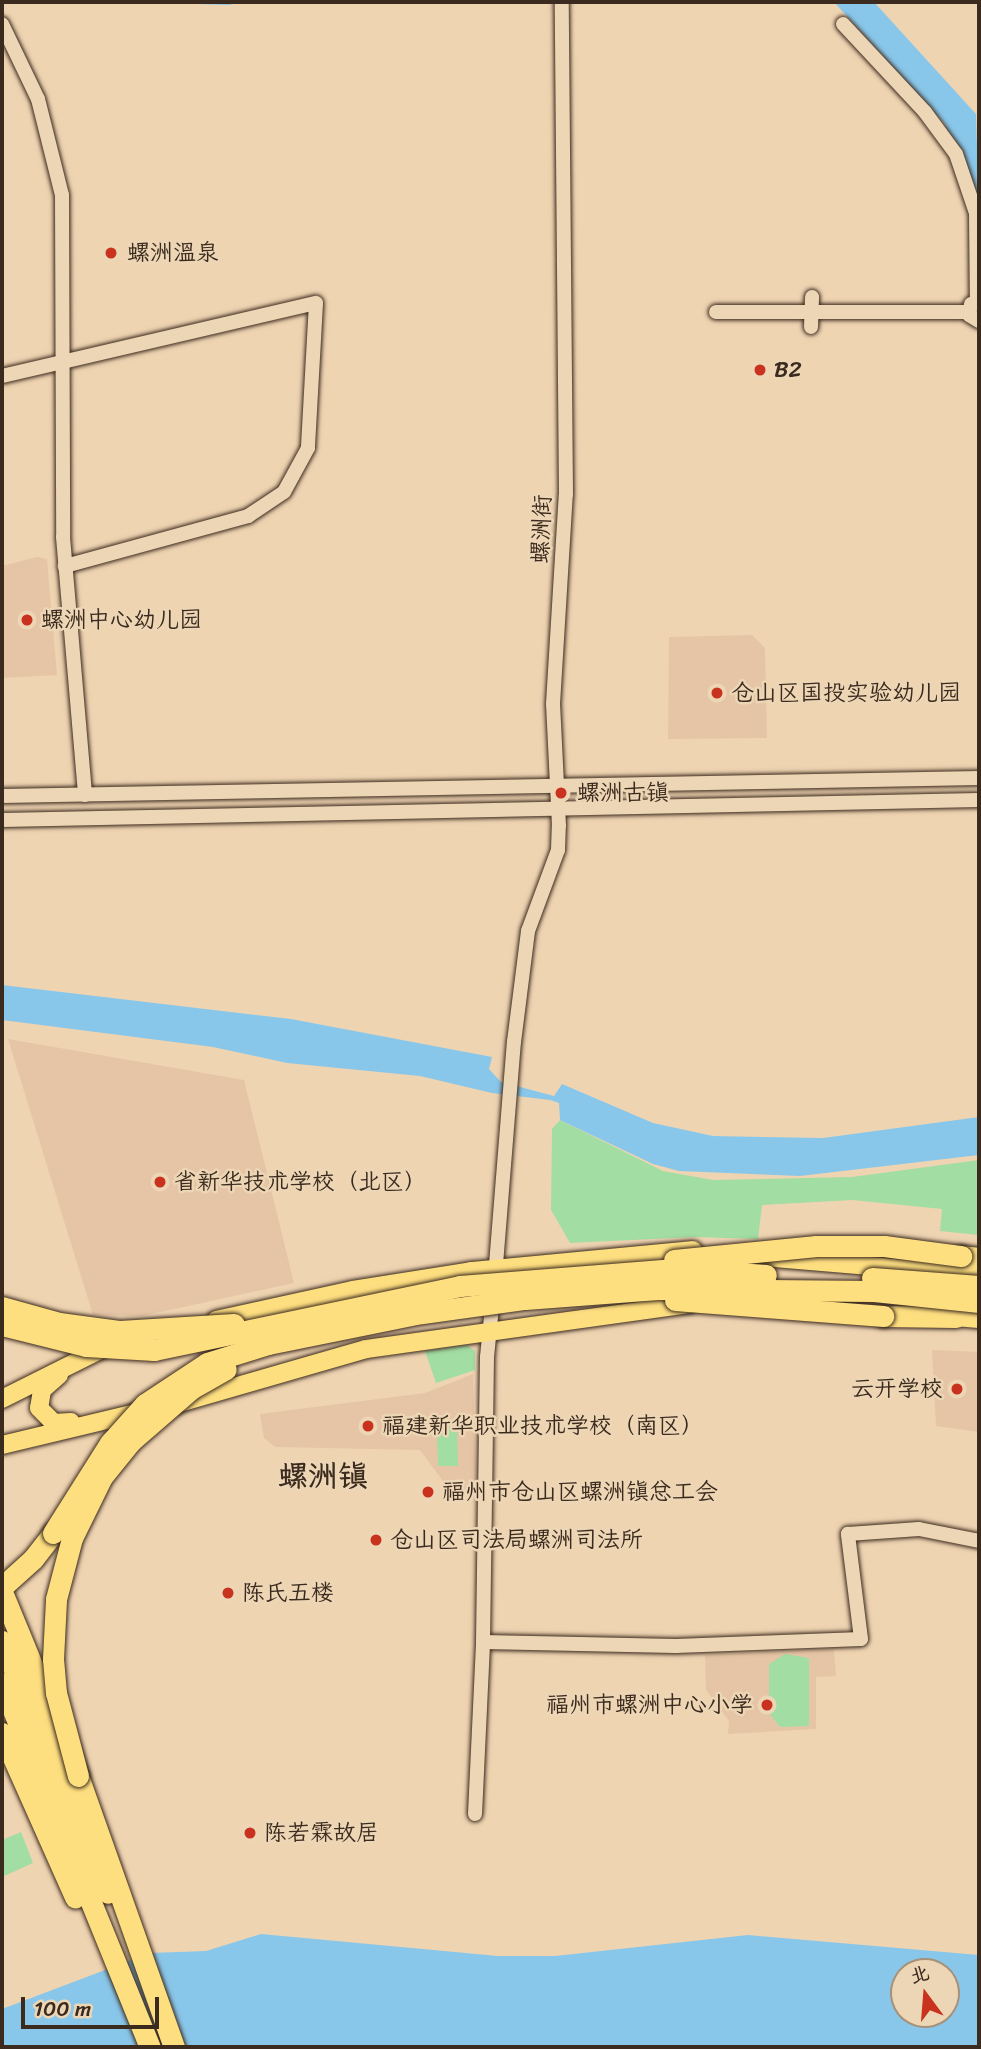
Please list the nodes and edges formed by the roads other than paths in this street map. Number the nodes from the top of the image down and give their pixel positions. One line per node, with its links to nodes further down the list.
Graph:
1 (562, 2): 10 (street, 螺洲街)
2 (2, 24): 6 (street)
3 (843, 24): 4 (street)
4 (976, 309): 5 (street)
5 (716, 312)
6 (62, 361): 7 (street); 8 (street); 8 (street)
7 (2, 376)
8 (65, 566): 11 (street)
9 (979, 778): 10 (street)
10 (561, 787): 11 (street); 14 (street, 螺洲街)
11 (85, 795): 12 (street)
12 (2, 796)
13 (979, 800): 14 (street)
14 (560, 809): 15 (street); 17 (street, 螺洲街)
15 (2, 820)
16 (970, 1257): 19 (highway, bridge)
17 (496, 1268): 18 (main road); 28 (street, 螺洲街); 29 (main road)
18 (979, 1275)
19 (608, 1283): 20 (highway, bridge); 21 (highway, bridge); 23 (highway, bridge); 24 (highway, bridge); 27 (highway, bridge)
20 (979, 1286)
21 (979, 1302)
22 (2, 1307): 24 (highway, bridge)
23 (956, 1317): 25 (main road); 28 (main road)
24 (292, 1318): 26 (highway, bridge)
25 (979, 1319)
26 (2, 1325)
27 (358, 1326): 36 (highway, bridge); 41 (highway, bridge)
28 (489, 1331): 33 (main road); 38 (street, 螺洲街)
29 (80, 1357): 30 (main road); 33 (main road)
30 (33, 1381): 31 (main road); 32 (main road)
31 (2, 1387)
32 (2, 1399)
33 (120, 1417): 34 (main road)
34 (2, 1445)
35 (979, 1541): 38 (street)
36 (2, 1590): 41 (highway, bridge)
37 (2, 1641): 44 (highway)
38 (483, 1642): 42 (street, 螺洲街)
39 (2, 1683): 43 (highway)
40 (2, 1733): 43 (highway)
41 (78, 1776): 44 (highway)
42 (475, 1814)
43 (148, 2047)
44 (173, 2047)

